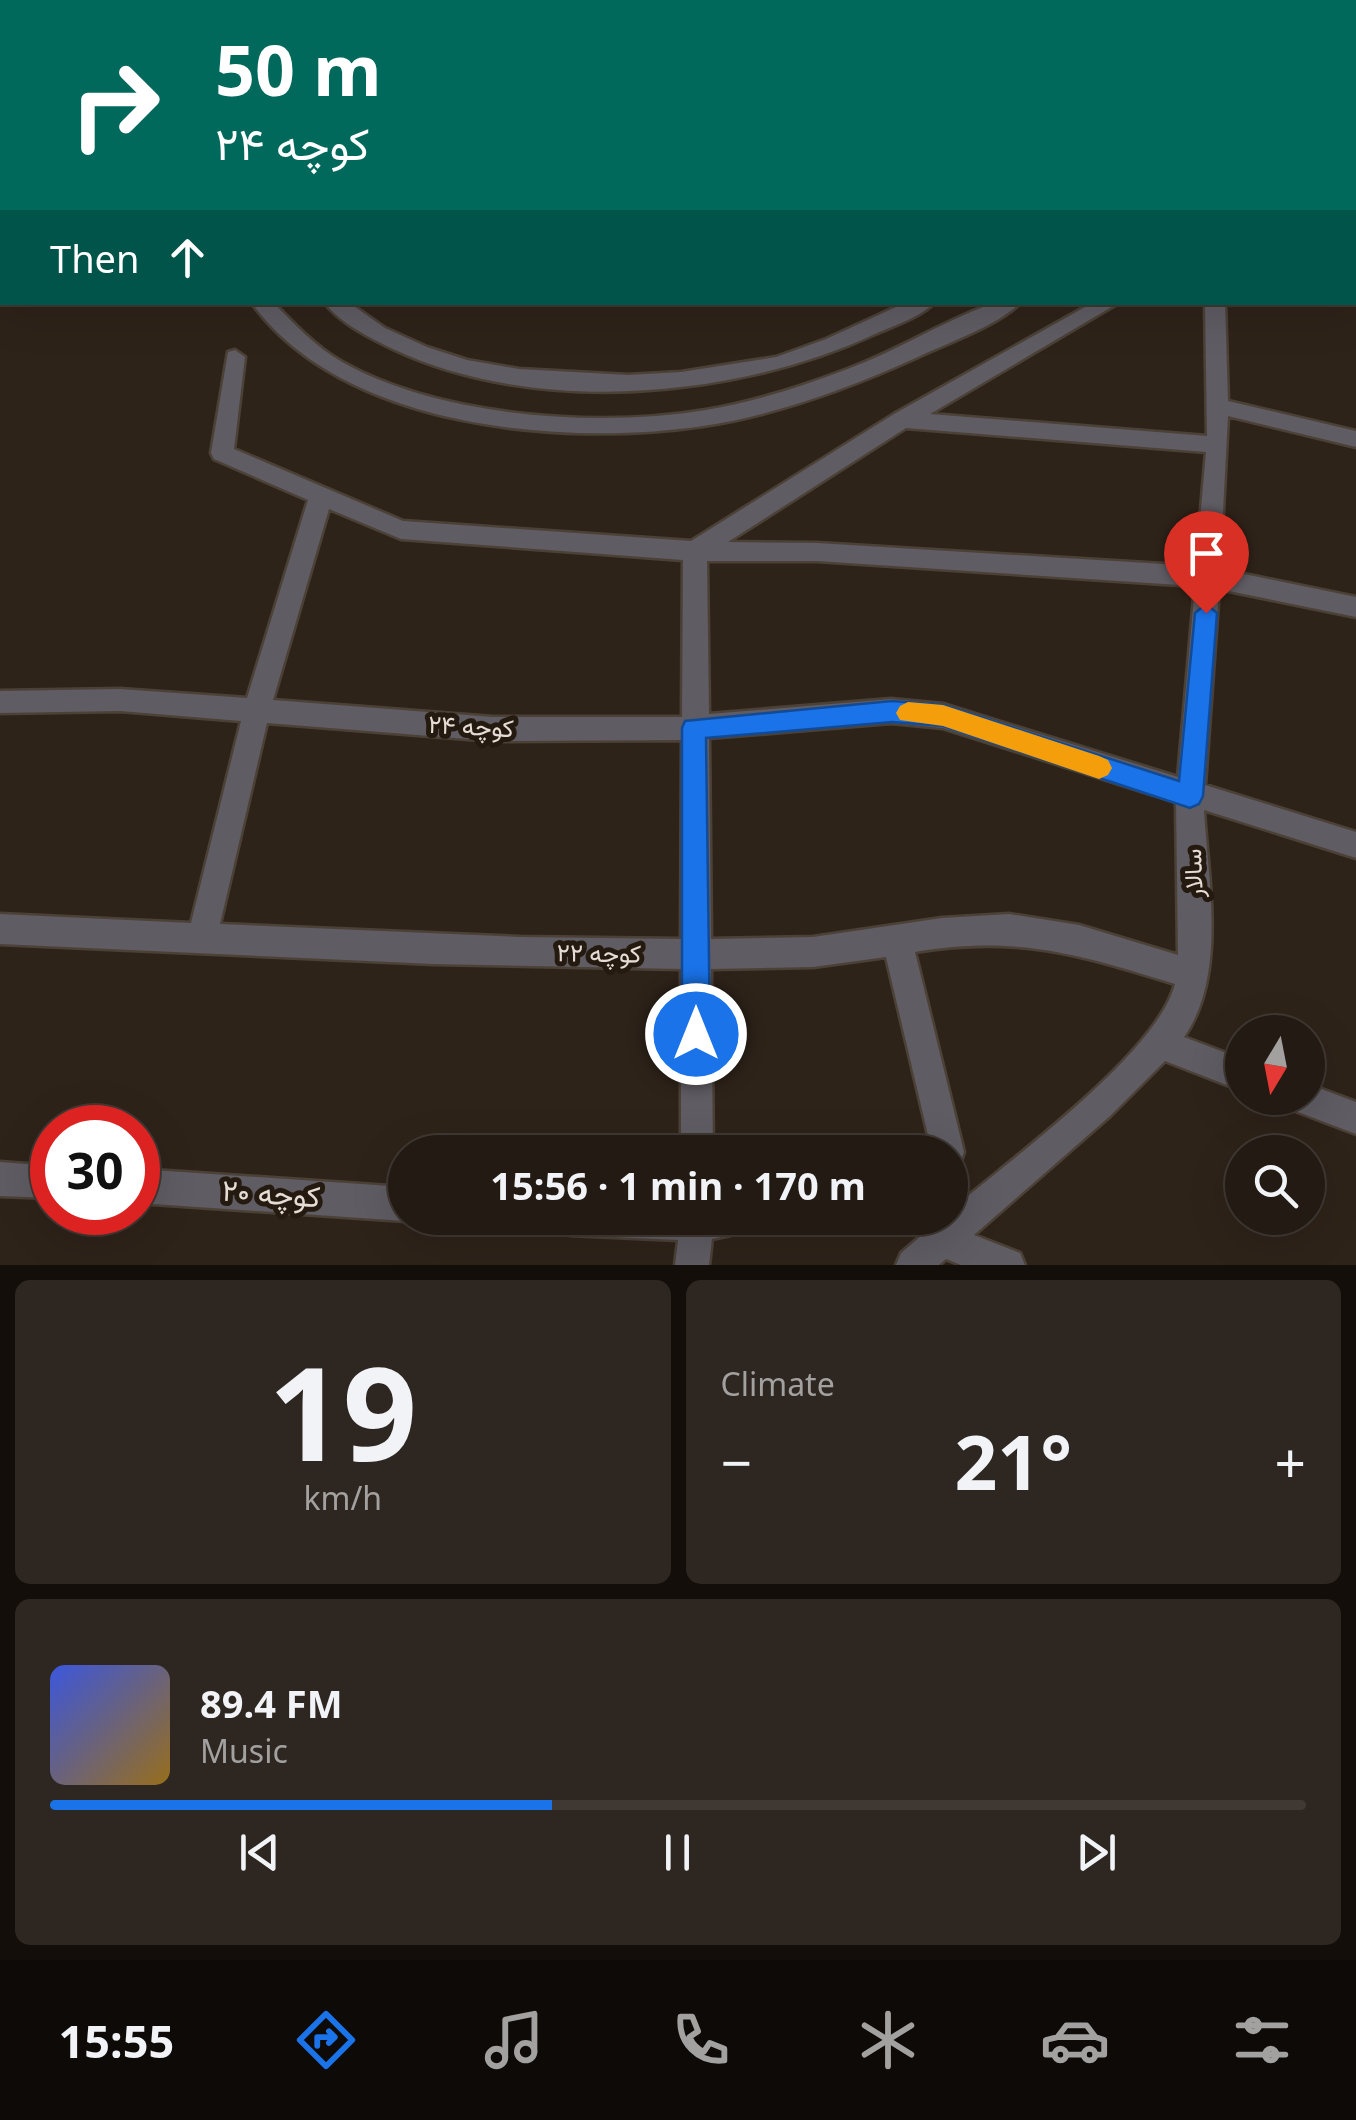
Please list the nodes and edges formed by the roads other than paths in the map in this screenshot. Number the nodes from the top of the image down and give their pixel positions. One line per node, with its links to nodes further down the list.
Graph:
1 (264, 305): 4 (street)
2 (338, 305): 3 (street)
3 (918, 305)
4 (1003, 305)
5 (1105, 305): 9 (street)
6 (1215, 305): 8 (street, سالار)
7 (235, 356): 12 (street)
8 (1218, 406): 10 (street); 11 (street, سالار)
9 (902, 420): 11 (street); 13 (street)
10 (1356, 439)
11 (1218, 445): 14 (street, سالار)
12 (322, 496): 13 (street); 17 (street)
13 (694, 551): 14 (street); 18 (street)
14 (1209, 576): 15 (street); 19 (street, سالار)
15 (1356, 608)
16 (0, 702): 17 (street, کوچه ۲۴)
17 (257, 710): 18 (street, کوچه ۲۴); 22 (street)
18 (694, 728): 19 (street, کوچه ۲۴); 24 (street)
19 (1190, 796): 20 (street, کوچه ۲۴); 25 (street, سالار)
20 (1356, 845)
21 (0, 929): 22 (street, کوچه ۲۲)
22 (203, 936): 24 (street, کوچه ۲۲)
23 (896, 939): 24 (street, کوچه ۲۲); 25 (street, کوچه ۲۲); 31 (street)
24 (696, 954): 30 (street)
25 (1192, 974): 26 (street, سالار)
26 (1160, 1044): 27 (street); 37 (street, سالار)
27 (1225, 1069)
28 (1325, 1107): 29 (street)
29 (1356, 1118)
30 (697, 1135)
31 (944, 1135)
32 (0, 1179): 33 (street)
33 (30, 1181)
34 (160, 1187): 35 (street, کوچه ۲۰)
35 (388, 1203)
36 (696, 1235): 38 (street)
37 (942, 1241): 39 (street, سالار); 40 (street)
38 (692, 1265)
39 (913, 1265)
40 (1008, 1265)

